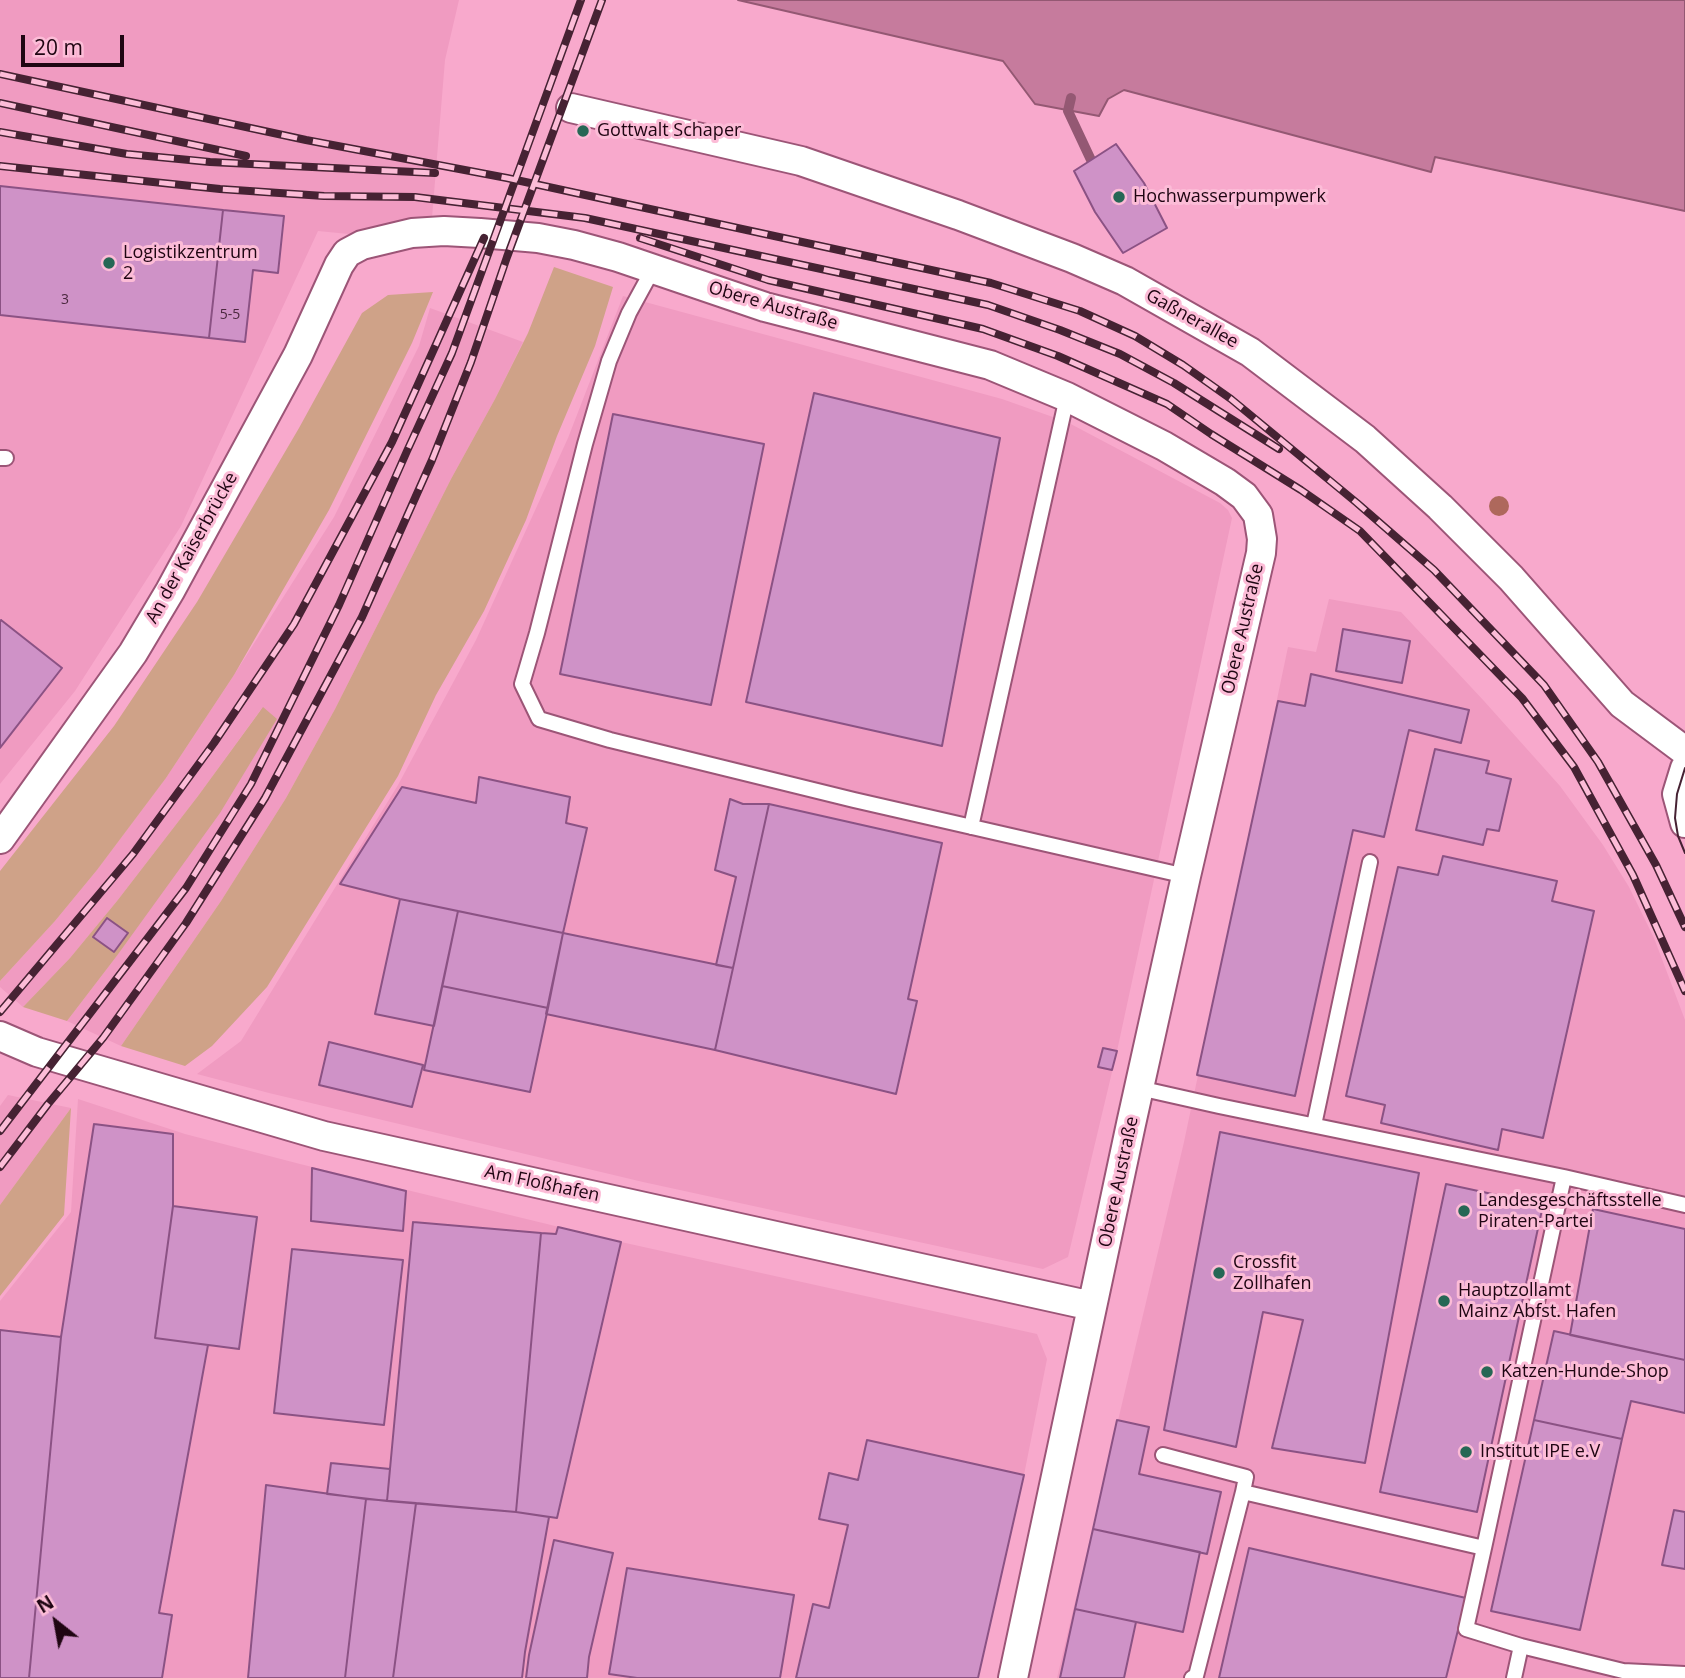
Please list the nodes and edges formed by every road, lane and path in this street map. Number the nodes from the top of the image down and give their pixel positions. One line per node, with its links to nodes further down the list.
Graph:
1 (571, 108): 5 (street, Gaßnerallee)
2 (362, 245): 3 (street, Obere Austraße); 9 (street, An der Kaiserbrücke)
3 (653, 269): 4 (street, Obere Austraße); 8 (lane)
4 (1067, 397): 8 (lane); 11 (street, Obere Austraße)
5 (1685, 751)
6 (1685, 768): 7 (street)
7 (1685, 823)
8 (971, 827): 11 (lane)
9 (0, 839)
10 (1370, 862): 14 (lane)
11 (1186, 876): 13 (street, Obere Austraße)
12 (0, 1036): 17 (street, Am Floßhafen)
13 (1139, 1088): 14 (lane); 17 (street, Obere Austraße)
14 (1314, 1125): 15 (lane)
15 (1564, 1177): 16 (lane); 20 (lane)
16 (1685, 1205)
17 (1092, 1306): 23 (street, Obere Austraße)
18 (1163, 1455): 19 (lane)
19 (1243, 1492): 20 (lane); 24 (lane)
20 (1484, 1548): 21 (lane)
21 (1521, 1646): 22 (lane); 25 (lane)
22 (1685, 1674)
23 (1013, 1678)
24 (1192, 1678)
25 (1514, 1678)

